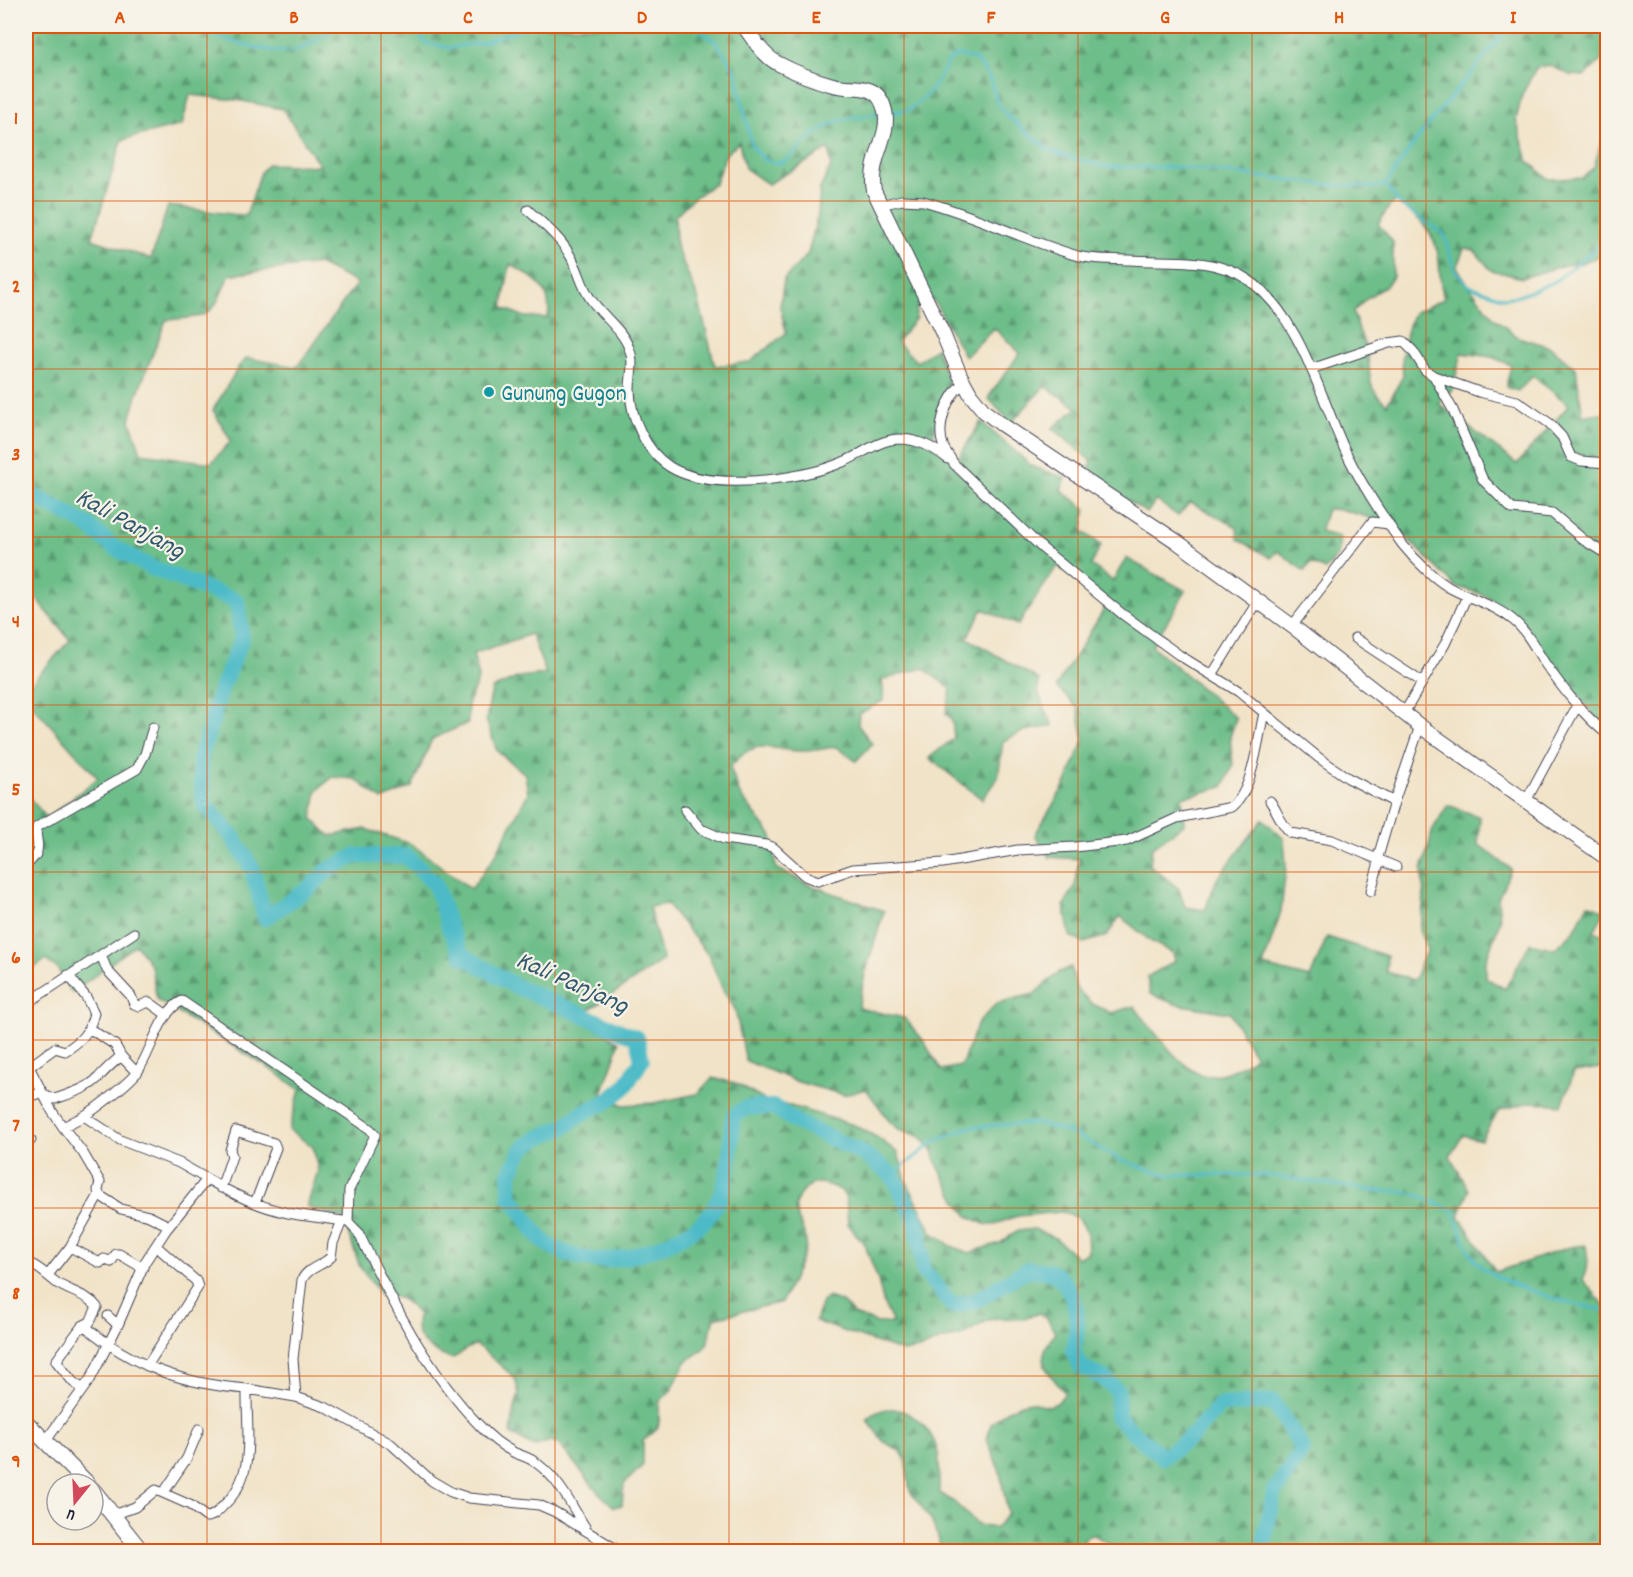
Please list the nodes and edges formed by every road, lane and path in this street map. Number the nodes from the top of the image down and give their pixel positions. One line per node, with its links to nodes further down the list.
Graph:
1 (744, 26): 2 (street)
2 (880, 205): 4 (street); 6 (street)
3 (528, 210): 8 (street)
4 (1311, 369): 5 (street); 9 (street)
5 (1434, 376): 7 (street); 10 (street)
6 (964, 382): 8 (street); 12 (street)
7 (1608, 463)
8 (954, 464): 15 (street)
9 (1389, 524): 11 (street); 13 (street)
10 (1608, 555)
11 (1467, 596): 16 (street); 17 (street)
12 (1258, 601): 13 (street); 15 (street)
13 (1292, 626): 19 (street)
14 (1355, 638): 16 (street)
15 (1212, 675): 18 (street)
16 (1422, 682): 19 (street)
17 (1577, 706): 22 (street); 24 (street)
18 (1264, 712): 25 (street); 26 (street)
19 (1404, 713): 20 (street)
20 (1420, 726): 24 (street); 25 (street)
21 (153, 727): 29 (street)
22 (1608, 735)
23 (1270, 801): 27 (street)
24 (1526, 801): 28 (street)
25 (1394, 802): 27 (street)
26 (685, 810)
27 (1378, 857): 30 (street); 31 (street)
28 (1608, 859)
29 (26, 866)
30 (1396, 867)
31 (1371, 891)
32 (134, 933): 33 (street)
33 (101, 955): 34 (street); 36 (street)
34 (68, 975): 35 (street); 37 (street)
35 (26, 1004)
36 (167, 1015): 40 (street); 49 (street)
37 (90, 1029): 38 (street); 39 (street)
38 (121, 1056): 40 (street); 41 (street)
39 (27, 1064): 41 (street)
40 (137, 1073): 43 (street)
41 (43, 1093): 42 (street); 44 (street)
42 (26, 1096)
43 (84, 1116): 44 (street); 45 (street)
44 (63, 1127): 47 (street)
45 (207, 1179): 46 (street); 50 (street)
46 (221, 1188): 48 (street); 48 (street)
47 (99, 1195): 50 (street); 52 (street)
48 (255, 1203): 49 (street)
49 (345, 1221): 63 (street); 71 (street)
50 (169, 1226): 51 (street)
51 (156, 1246): 54 (street); 60 (street)
52 (70, 1247): 54 (street); 55 (street)
53 (26, 1262): 55 (street)
54 (143, 1268): 57 (street)
55 (48, 1275): 58 (street)
56 (108, 1316): 57 (street)
57 (118, 1325): 59 (street)
58 (85, 1326): 59 (street); 61 (street)
59 (108, 1345): 60 (street); 61 (street)
60 (147, 1365): 62 (street)
61 (83, 1389): 66 (street)
62 (247, 1389): 63 (street); 68 (street)
63 (296, 1397): 71 (street)
64 (26, 1422): 66 (main road)
65 (199, 1429): 68 (street)
66 (45, 1442): 67 (main road)
67 (76, 1472)
68 (164, 1492): 70 (street)
69 (105, 1505): 70 (main road)
70 (113, 1515): 72 (main road)
71 (586, 1529): 73 (street)
72 (142, 1551)
73 (621, 1551)

